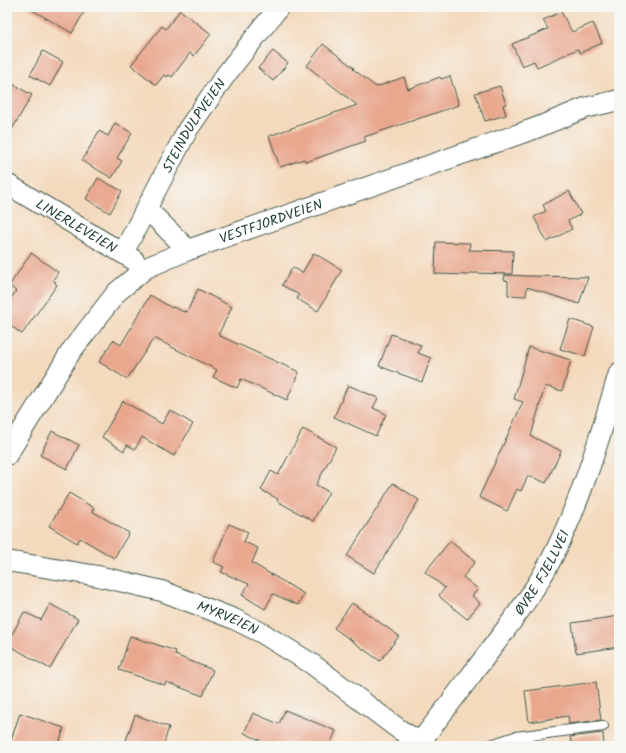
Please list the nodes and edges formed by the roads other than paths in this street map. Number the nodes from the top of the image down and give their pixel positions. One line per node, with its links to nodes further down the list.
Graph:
1 (279, 7): 4 (street, STEINDULPVEIEN)
2 (619, 100): 5 (street, VESTFJORDVEIEN)
3 (7, 184): 6 (street, LINERLEVEIEN)
4 (147, 209): 5 (street); 6 (street, STEINDULPVEIEN)
5 (188, 250): 7 (street, VESTFJORDVEIEN)
6 (123, 253): 7 (street, LINERLEVEIEN)
7 (146, 268): 9 (street, VESTFJORDVEIEN)
8 (619, 373): 12 (street, ØVRE FJELLVEI)
9 (7, 455)
10 (7, 560): 12 (street, MYRVEIEN)
11 (603, 726): 13 (lane)
12 (422, 745)
13 (488, 746)

